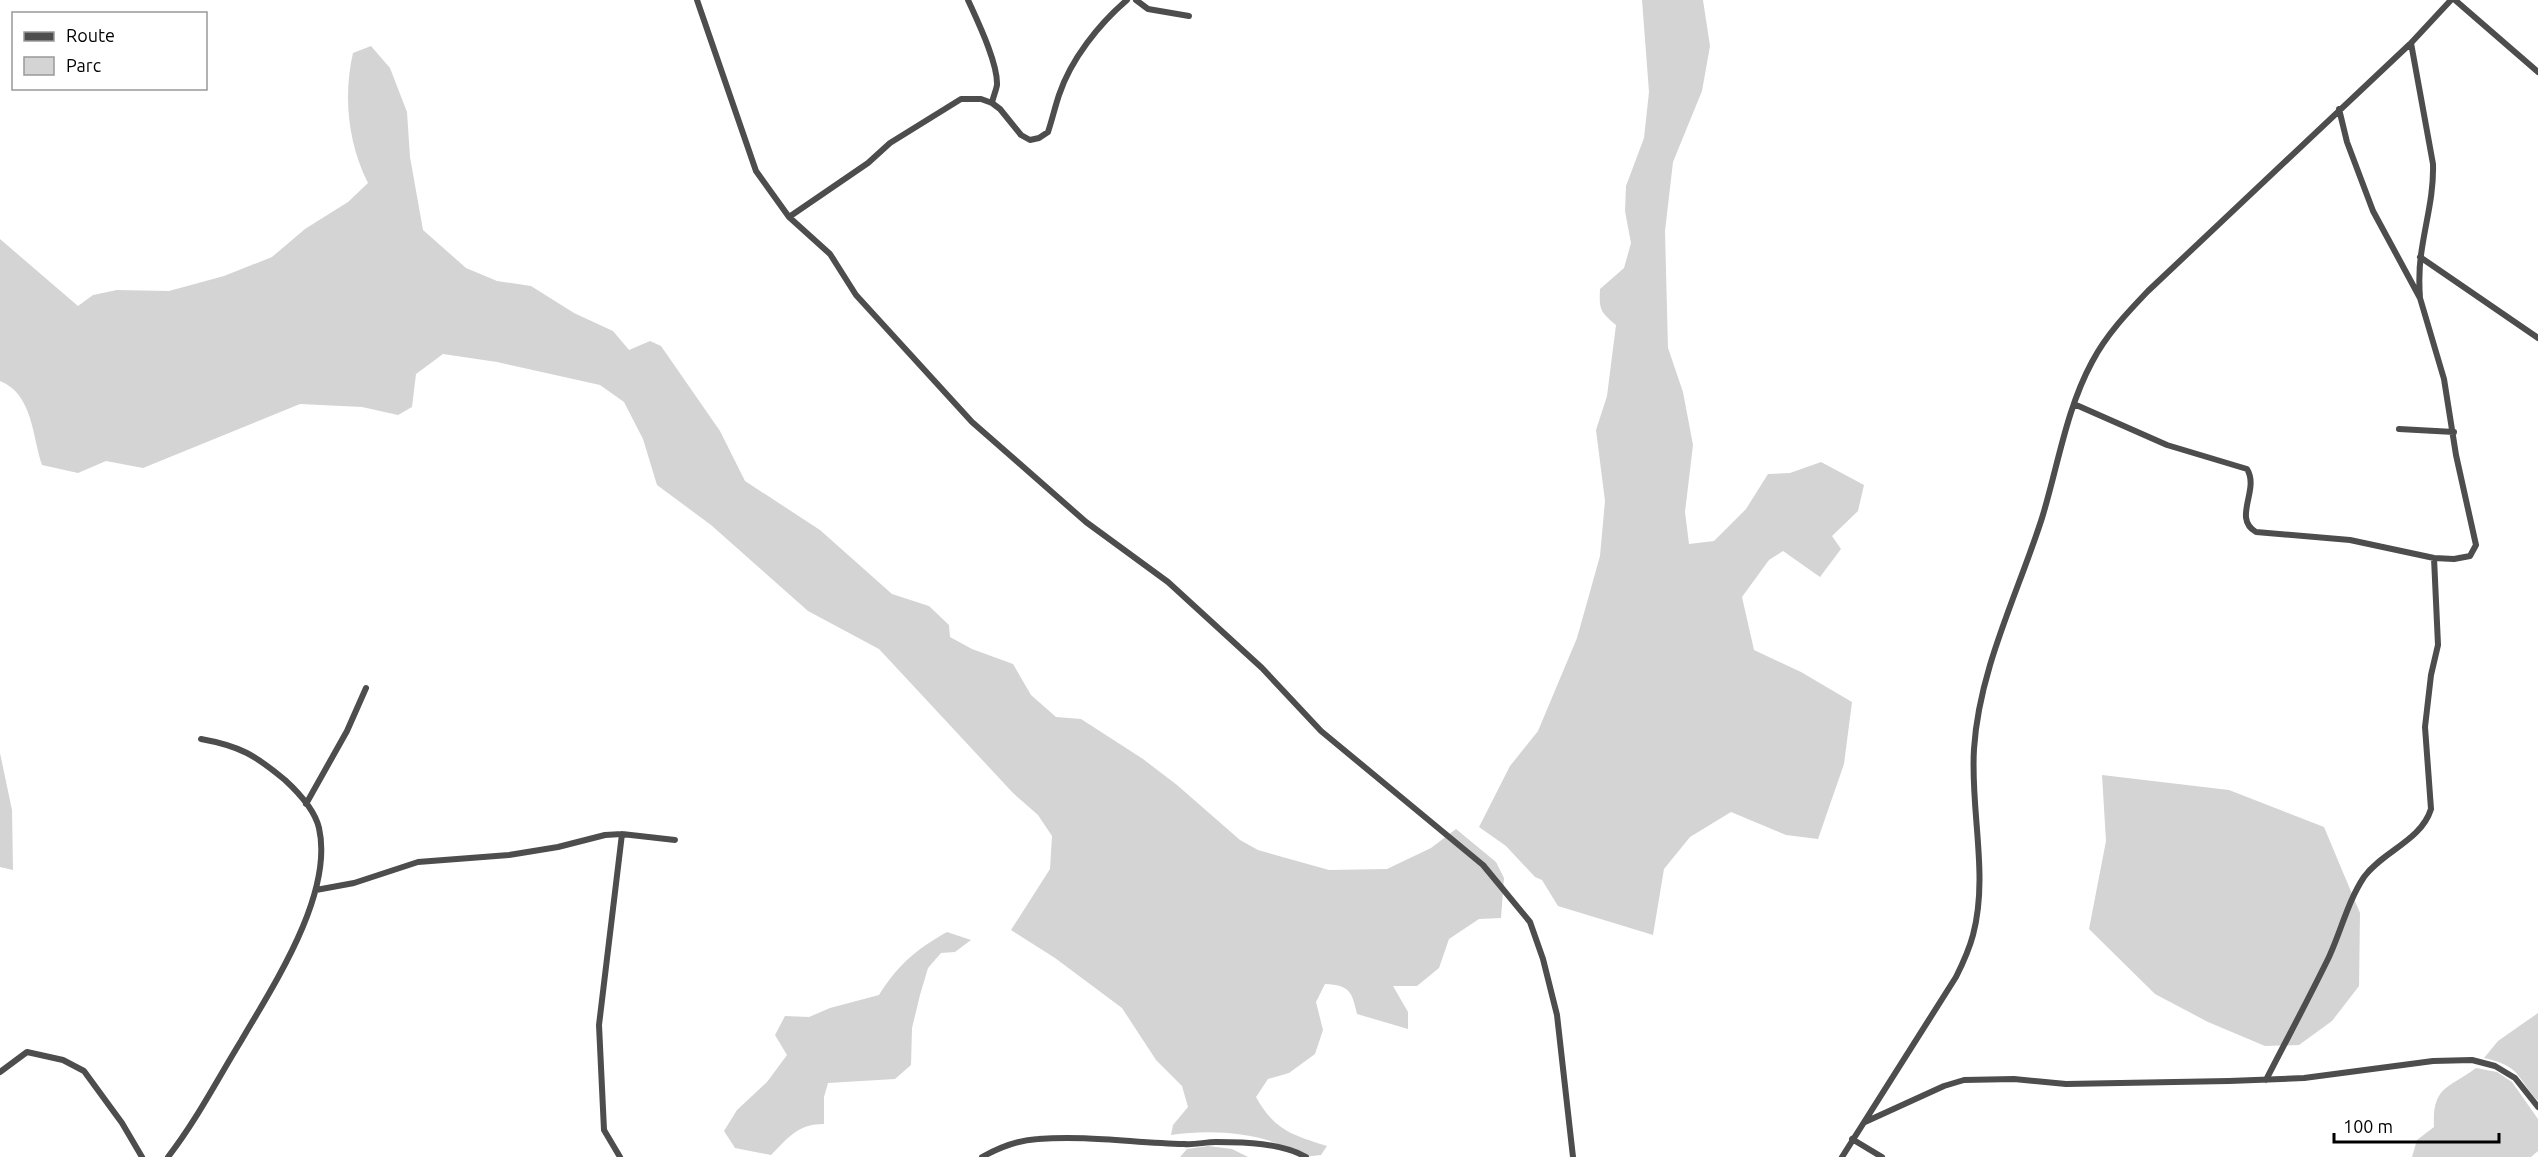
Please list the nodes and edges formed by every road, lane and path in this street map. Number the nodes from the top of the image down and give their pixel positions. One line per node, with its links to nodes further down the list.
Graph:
1 (697, 0): 11 (street)
2 (968, 0): 9 (street)
3 (1127, 0): 9 (street)
4 (1136, 0): 6 (street)
5 (2453, 0): 7 (street); 8 (street)
6 (1189, 16)
7 (2411, 43): 10 (street); 12 (street)
8 (2538, 72)
9 (992, 103): 11 (street)
10 (2339, 109): 13 (street); 15 (street)
11 (789, 217): 35 (street)
12 (2420, 257): 13 (street); 14 (street)
13 (2420, 298): 17 (street)
14 (2538, 338)
15 (2074, 404): 18 (street); 28 (street)
16 (2399, 429): 17 (street)
17 (2454, 432): 18 (street)
18 (2434, 558): 26 (street)
19 (366, 688): 21 (street)
20 (201, 740): 21 (street)
21 (306, 804): 24 (street)
22 (622, 834): 23 (street); 24 (street); 32 (street)
23 (675, 840)
24 (316, 890): 31 (street)
25 (0, 1072): 30 (street)
26 (2266, 1080): 27 (street); 28 (street)
27 (2538, 1107)
28 (1865, 1122): 29 (street)
29 (1852, 1139): 36 (street); 37 (street)
30 (142, 1157)
31 (168, 1157)
32 (620, 1157)
33 (982, 1157): 34 (street)
34 (1306, 1157)
35 (1573, 1157)
36 (1842, 1157)
37 (1882, 1157)

